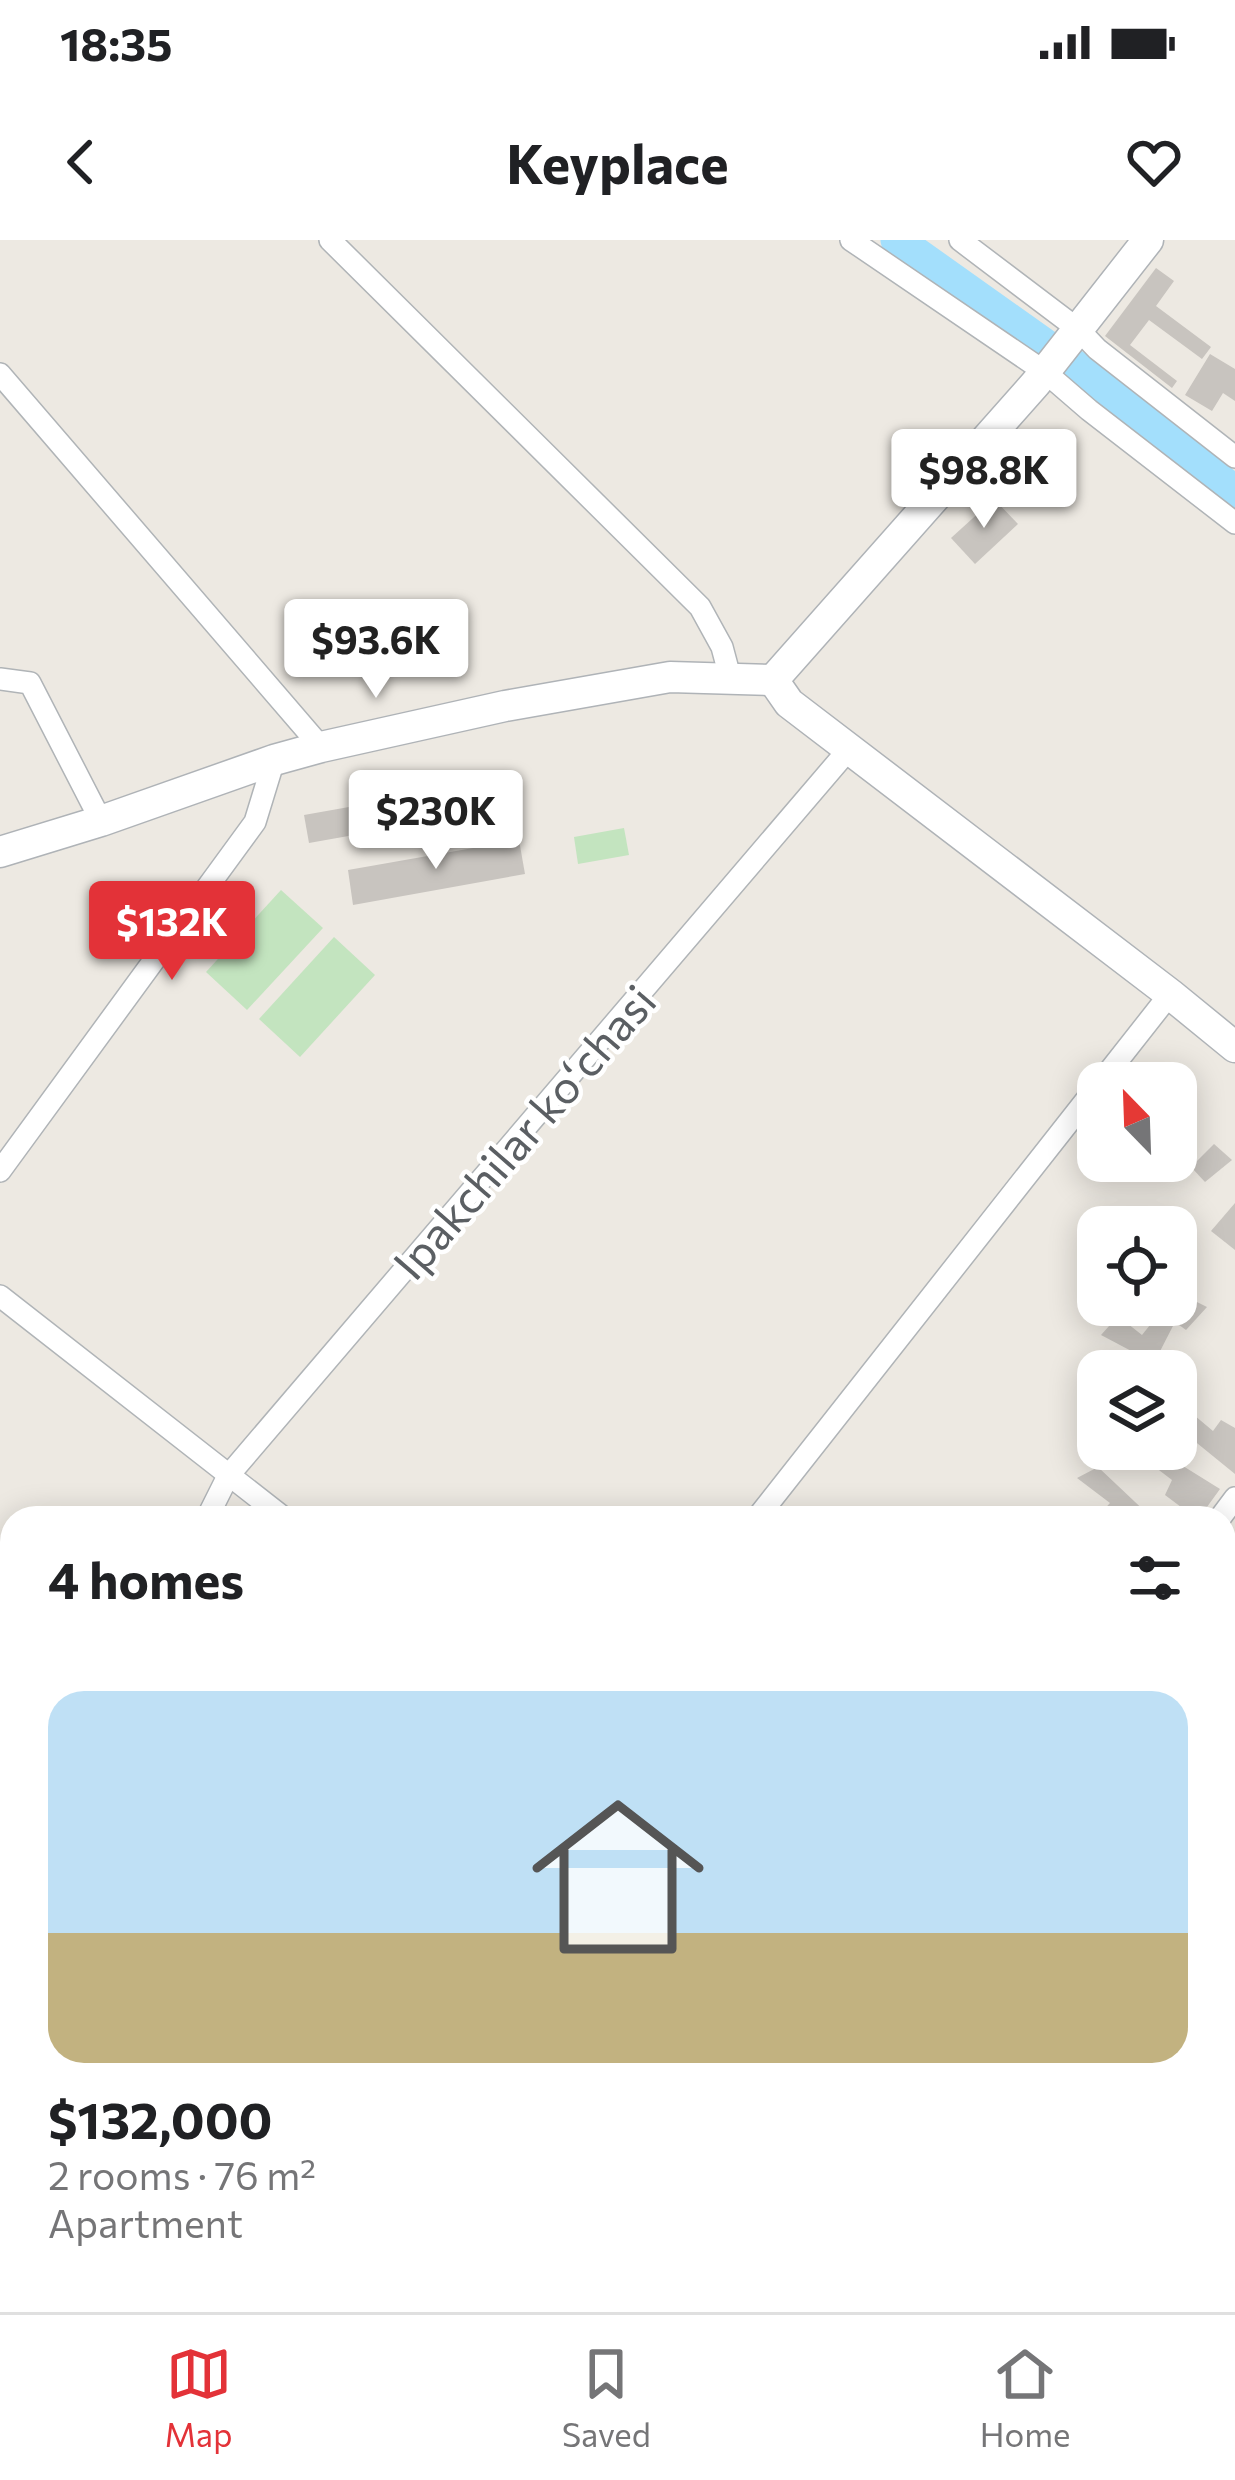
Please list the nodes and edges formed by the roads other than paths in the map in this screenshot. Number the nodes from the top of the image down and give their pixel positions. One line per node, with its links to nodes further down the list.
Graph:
1 (330, 240): 10 (street)
2 (851, 240): 7 (street)
3 (960, 240): 5 (street)
4 (1148, 240): 5 (street)
5 (1079, 329): 7 (street); 8 (street)
6 (0, 374): 13 (street)
7 (1041, 377): 9 (street); 12 (street)
8 (1235, 457)
9 (1235, 523)
10 (730, 677): 12 (street); 13 (street)
11 (0, 679): 16 (street)
12 (773, 680): 14 (street)
13 (321, 747): 15 (street)
14 (849, 749): 18 (street); 24 (street, Ipakchilar koʻchasi)
15 (274, 760): 16 (street); 22 (street)
16 (101, 821): 17 (street)
17 (0, 852)
18 (1170, 994): 19 (street); 20 (street)
19 (1235, 1047)
20 (1116, 1062)
21 (1077, 1112): 27 (street)
22 (0, 1171)
23 (0, 1296): 24 (street)
24 (228, 1476): 25 (street, Ipakchilar koʻchasi); 26 (street)
25 (212, 1506)
26 (268, 1506)
27 (766, 1506)

